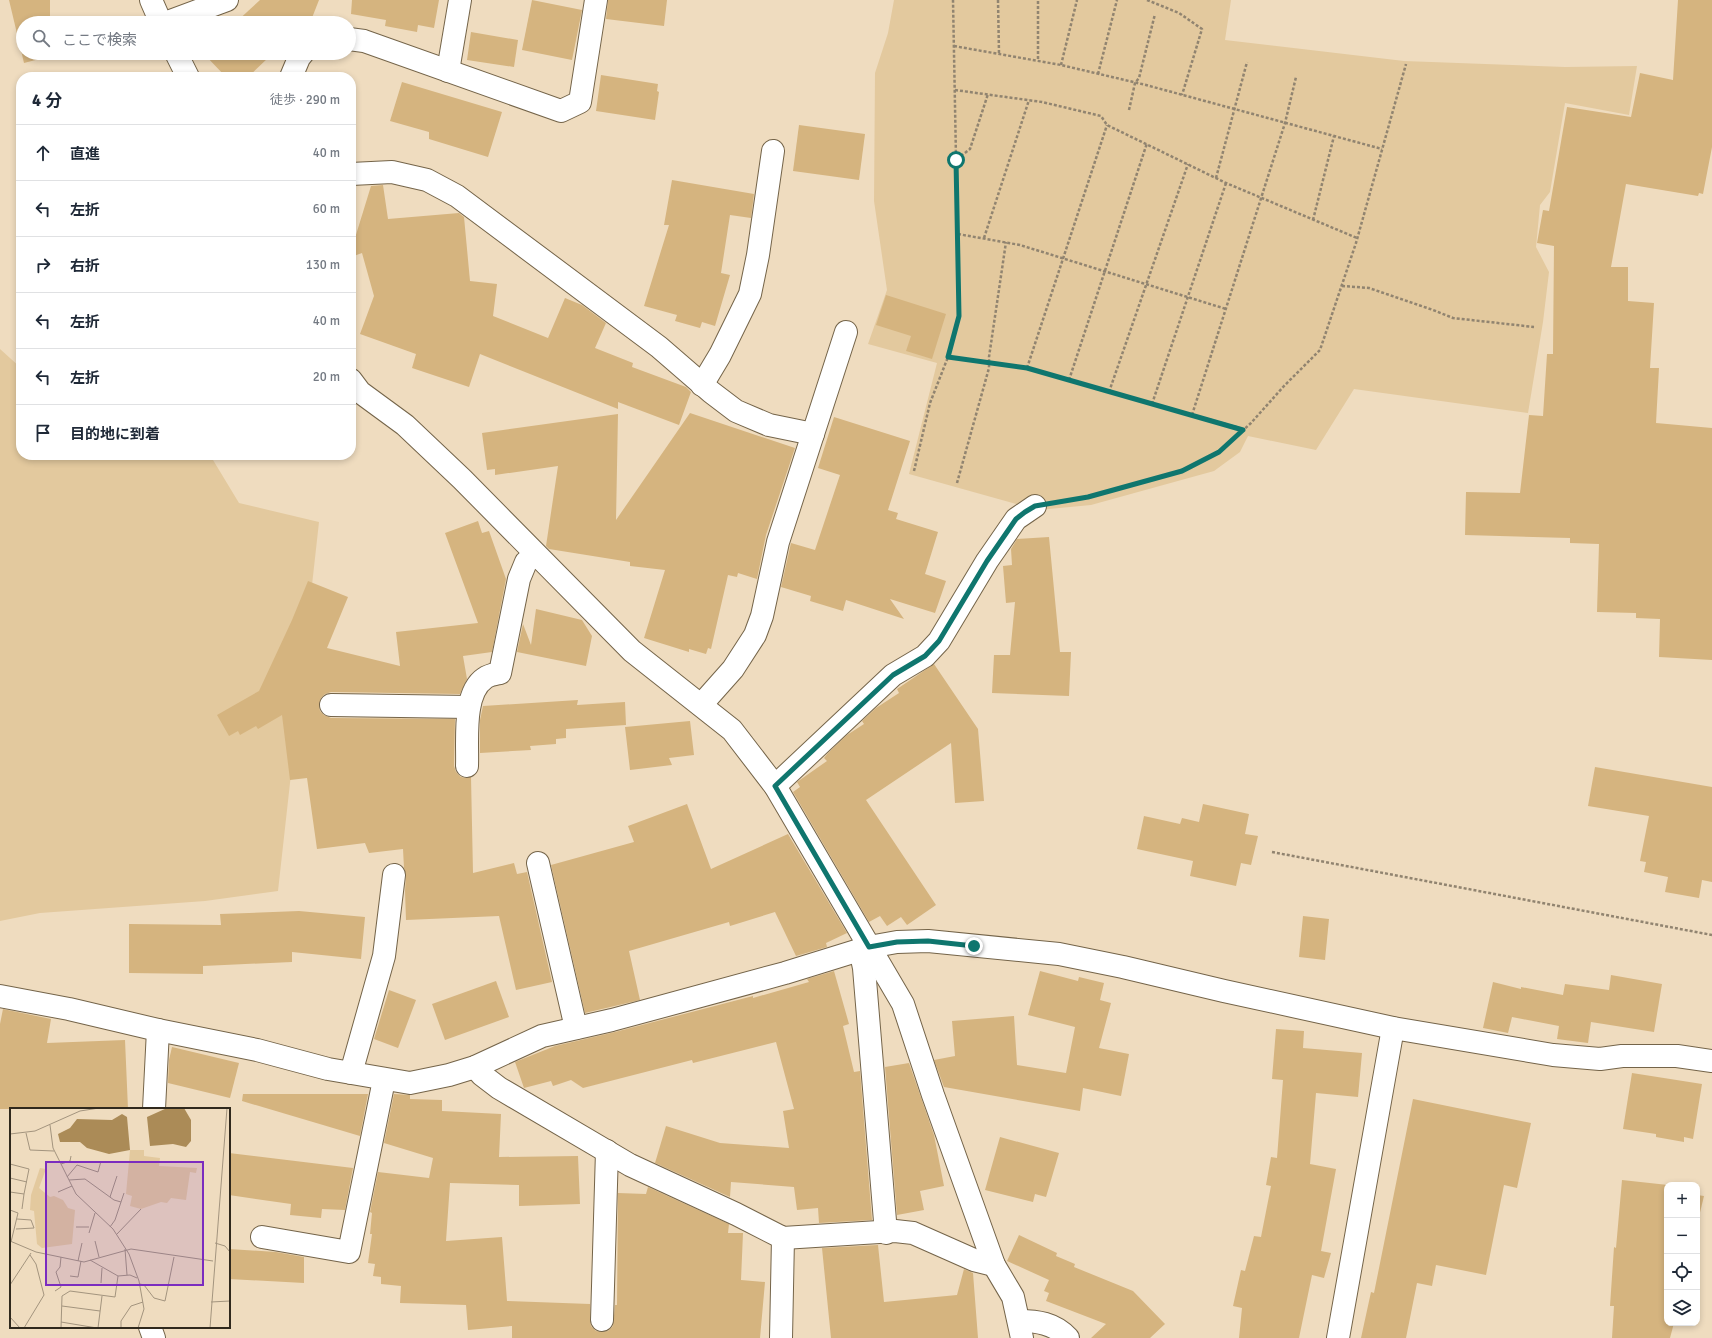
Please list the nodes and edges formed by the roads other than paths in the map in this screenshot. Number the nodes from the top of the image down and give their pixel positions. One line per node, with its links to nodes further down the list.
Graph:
1 (151, 0): 5 (street)
2 (227, 0): 6 (street)
3 (460, 0): 10 (street)
4 (596, 0): 10 (street)
5 (158, 16)
6 (184, 16)
7 (356, 40): 10 (street)
8 (180, 60): 11 (street)
9 (298, 60): 12 (street)
10 (448, 70)
11 (186, 72)
12 (293, 72)
13 (773, 151): 16 (street)
14 (356, 174): 16 (street)
15 (846, 332): 18 (street)
16 (702, 385): 18 (street)
17 (356, 387): 20 (street)
18 (813, 434): 22 (street)
19 (1035, 506): 25 (street)
20 (536, 555): 22 (street); 23 (street)
21 (331, 705): 23 (street)
22 (701, 705): 25 (street)
23 (469, 707): 24 (street)
24 (467, 766)
25 (775, 786): 28 (street)
26 (538, 863): 30 (street)
27 (394, 875): 35 (street)
28 (864, 948): 30 (street); 31 (street); 39 (street); 42 (street)
29 (0, 996): 32 (street)
30 (576, 1028): 34 (street)
31 (1393, 1028): 33 (street); 49 (street)
32 (158, 1030): 35 (street); 37 (street)
33 (1712, 1061)
34 (476, 1067): 36 (street); 38 (street)
35 (351, 1073): 36 (street)
36 (384, 1080): 40 (street)
37 (154, 1108)
38 (607, 1151): 41 (street); 43 (street)
39 (886, 1232): 41 (street); 42 (street)
40 (262, 1237)
41 (783, 1238): 47 (street)
42 (994, 1265): 45 (street)
43 (602, 1320)
44 (150, 1328): 46 (street)
45 (1020, 1329): 48 (street)
46 (154, 1338)
47 (781, 1338)
48 (1068, 1338)
49 (1338, 1338)

